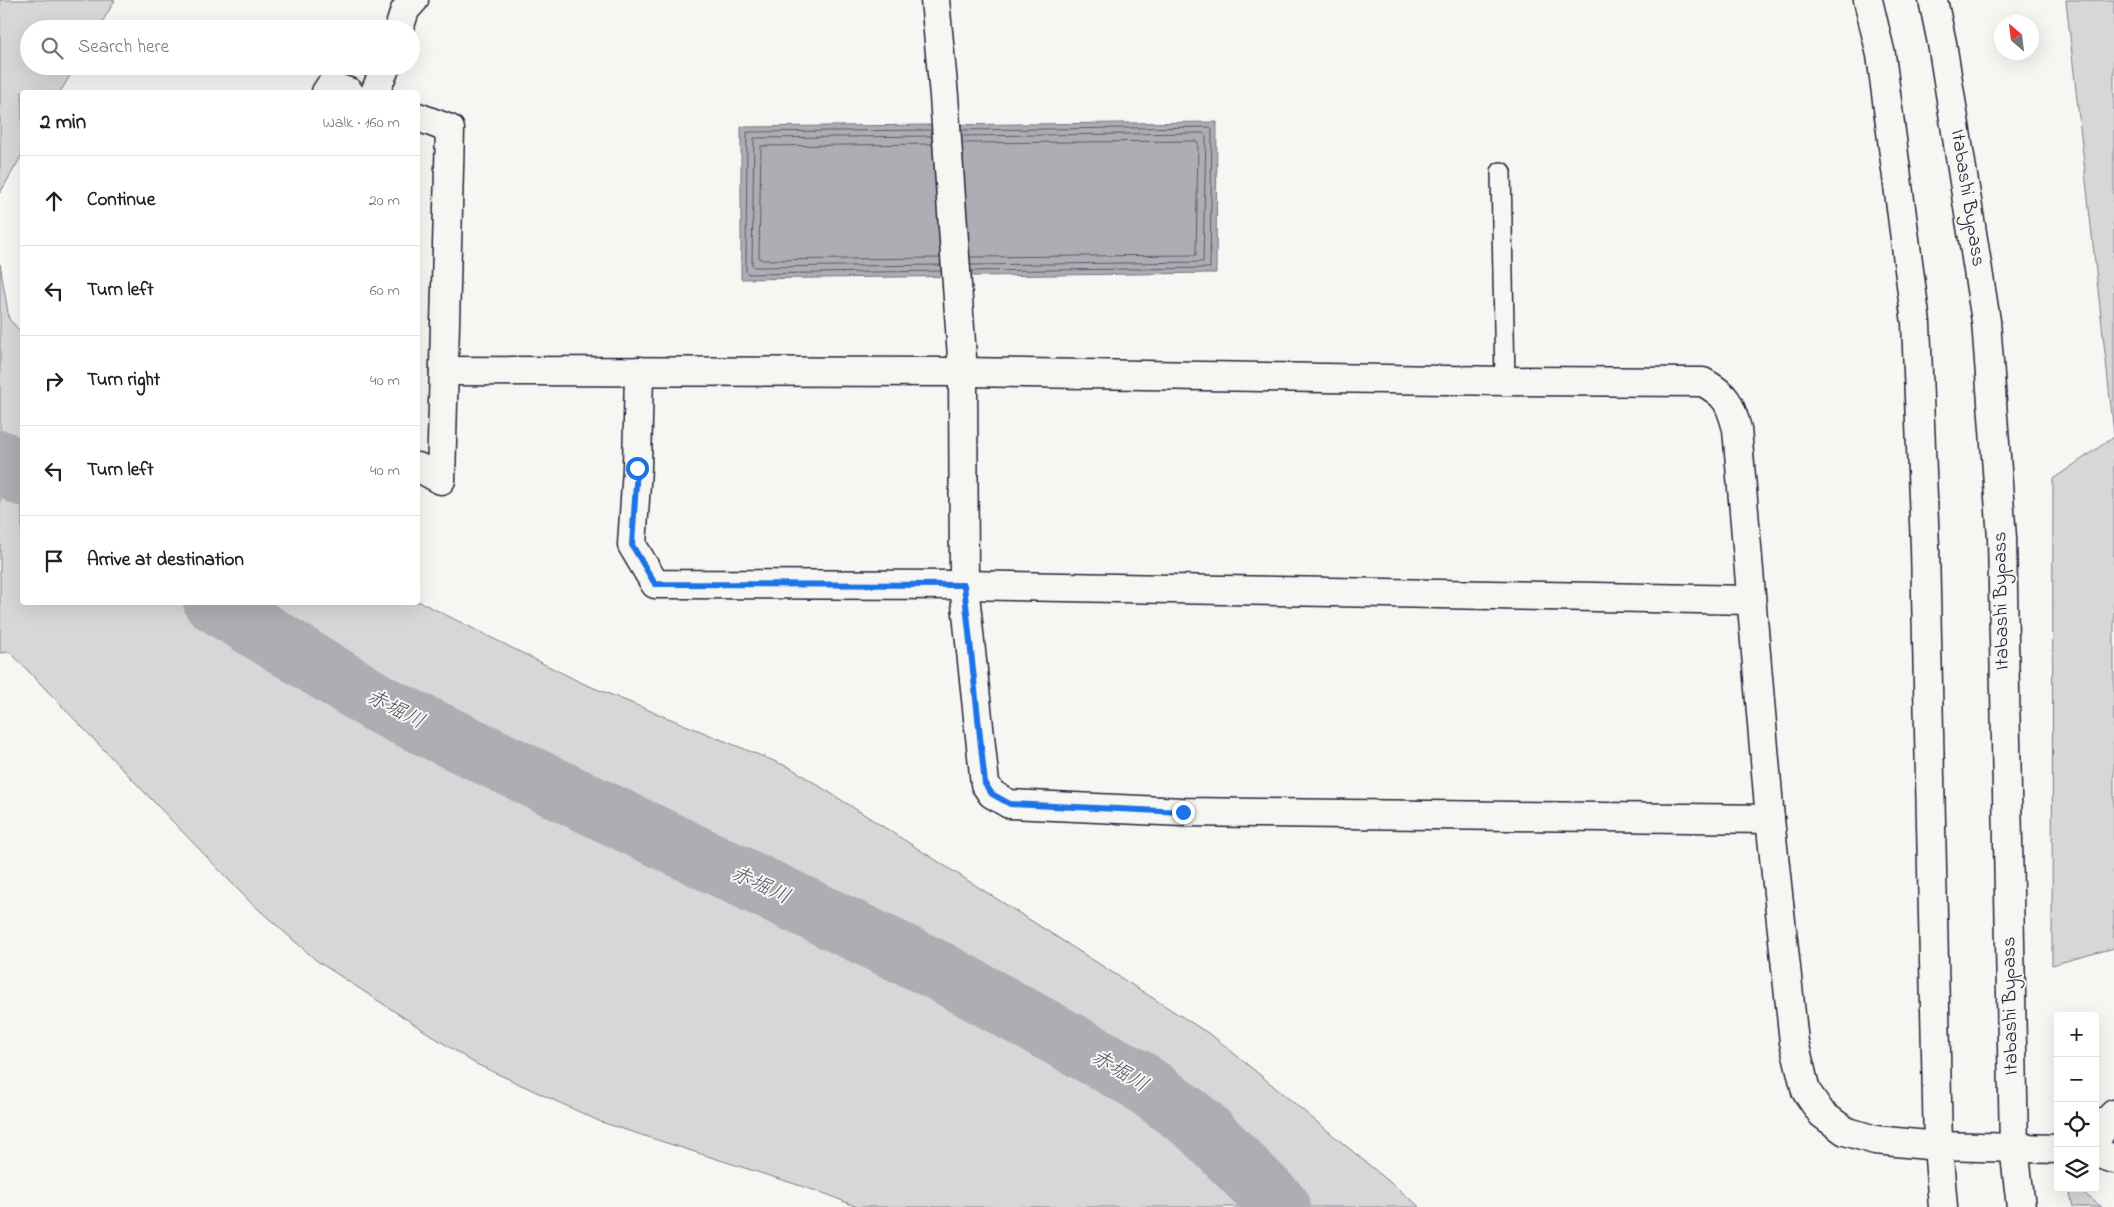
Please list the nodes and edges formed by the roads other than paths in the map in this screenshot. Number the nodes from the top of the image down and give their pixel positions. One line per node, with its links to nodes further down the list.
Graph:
1 (414, 0): 5 (main road)
2 (935, 0): 14 (main road)
3 (1868, 0): 22 (main road)
4 (1933, 0): 23 (main road, Itabashi Bypass)
5 (402, 20)
6 (382, 75): 9 (main road)
7 (327, 90): 8 (main road)
8 (343, 90)
9 (376, 90)
10 (420, 119): 12 (main road)
11 (1501, 172): 15 (lane)
12 (444, 371): 13 (main road); 16 (main road)
13 (640, 371): 14 (main road); 17 (main road)
14 (963, 372): 15 (main road); 17 (main road)
15 (1505, 381): 18 (main road)
16 (420, 468)
17 (964, 585): 18 (main road); 19 (main road)
18 (1751, 600): 19 (main road)
19 (1770, 820): 22 (main road)
20 (2114, 1114): 21 (main road)
21 (2099, 1135)
22 (1938, 1146): 23 (main road); 27 (main road)
23 (2014, 1147): 24 (main road); 28 (main road, Itabashi Bypass)
24 (2054, 1149)
25 (2099, 1153): 26 (main road)
26 (2114, 1159)
27 (1942, 1207)
28 (2021, 1207)

